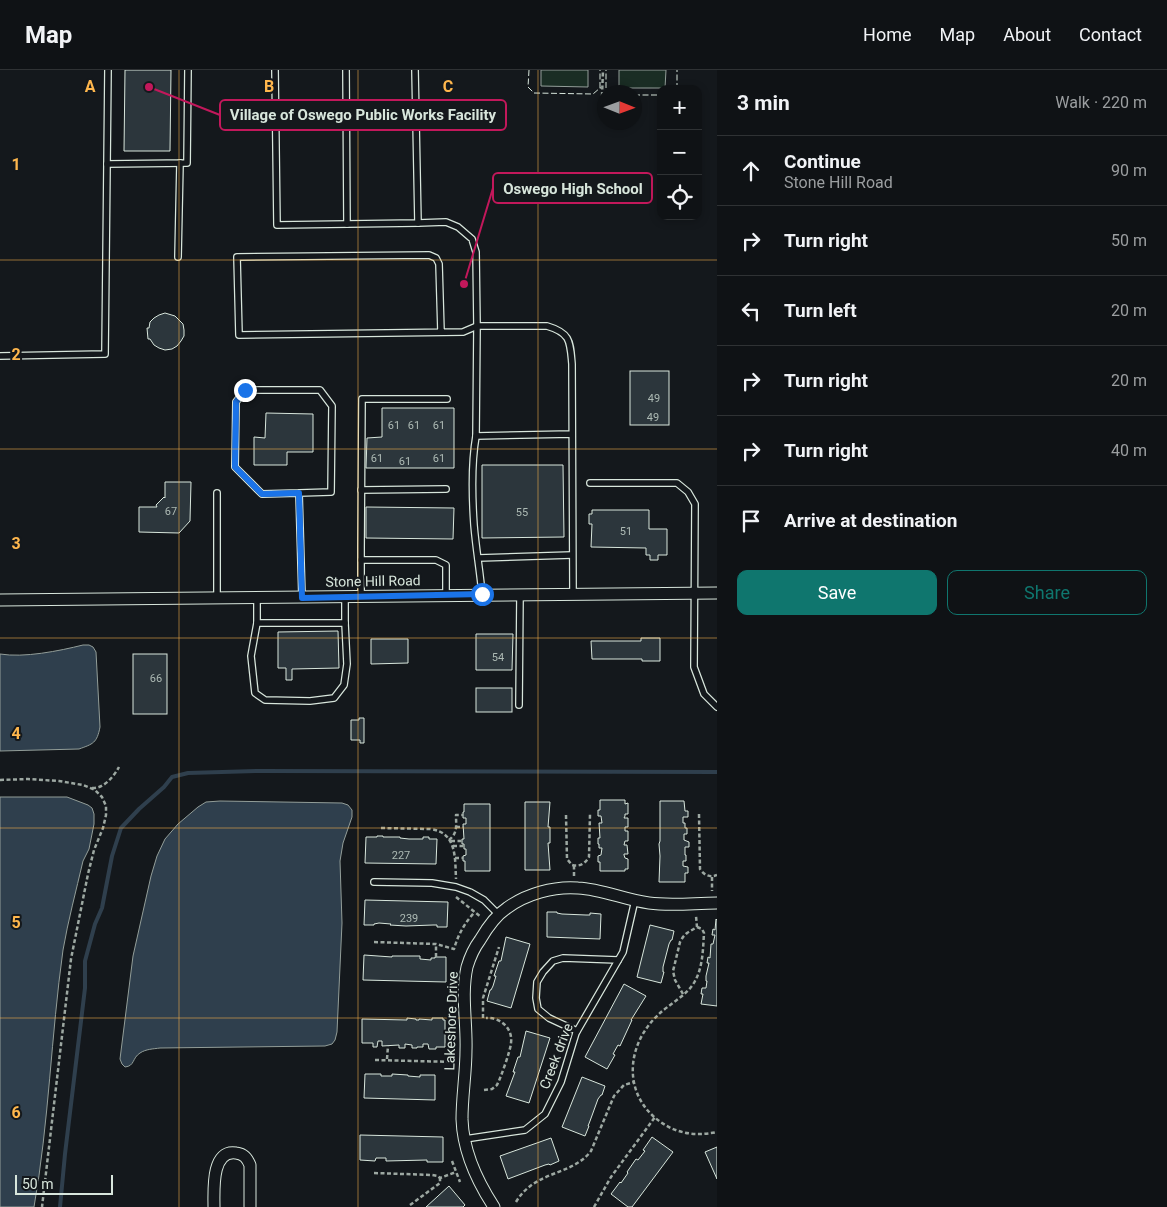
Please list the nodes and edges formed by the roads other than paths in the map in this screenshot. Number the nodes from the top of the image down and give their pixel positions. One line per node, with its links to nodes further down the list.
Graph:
1 (108, 70): 7 (lane)
2 (188, 70): 6 (lane)
3 (275, 70): 9 (lane)
4 (346, 70): 9 (lane)
5 (415, 70): 8 (lane)
6 (180, 163): 7 (lane); 10 (lane)
7 (107, 164): 13 (lane)
8 (418, 223): 9 (lane); 11 (lane)
9 (348, 224)
10 (178, 257)
11 (477, 326): 12 (lane); 15 (lane); 16 (lane)
12 (441, 332): 12 (lane)
13 (0, 356)
14 (447, 399): 19 (lane)
15 (572, 434): 16 (lane); 22 (lane)
16 (476, 436): 23 (lane)
17 (590, 483): 27 (lane)
18 (446, 489): 19 (lane)
19 (361, 490): 24 (lane)
20 (218, 493): 34 (lane)
21 (299, 493): 21 (lane); 35 (lane)
22 (572, 556): 23 (lane); 26 (lane)
23 (478, 558): 28 (lane)
24 (361, 560): 30 (lane); 33 (lane)
25 (717, 592): 27 (street, Stone Hill Road)
26 (573, 593): 27 (street, Stone Hill Road); 29 (street, Stone Hill Road)
27 (694, 593): 40 (lane)
28 (482, 594): 29 (street, Stone Hill Road); 30 (street, Stone Hill Road)
29 (520, 594): 39 (lane)
30 (446, 595): 33 (street, Stone Hill Road)
31 (257, 597): 34 (street, Stone Hill Road); 35 (street, Stone Hill Road); 37 (lane)
32 (345, 597): 33 (street, Stone Hill Road); 35 (street, Stone Hill Road); 38 (lane)
33 (361, 597)
34 (217, 598): 36 (street, Stone Hill Road)
35 (302, 598)
36 (0, 600)
37 (257, 623): 38 (lane); 38 (lane)
38 (345, 623)
39 (519, 705)
40 (717, 707)
41 (374, 882): 44 (lane)
42 (714, 899): 43 (street, Lakeshore Drive)
43 (635, 900): 44 (street, Lakeshore Drive); 45 (lane, Creek drive)
44 (498, 915): 47 (street, Lakeshore Drive)
45 (618, 960): 46 (lane, Creek drive); 46 (lane)
46 (577, 1031): 47 (lane, Creek drive)
47 (465, 1138): 50 (street, Lakeshore Drive)
48 (214, 1207): 49 (street)
49 (250, 1207)
50 (494, 1207)

